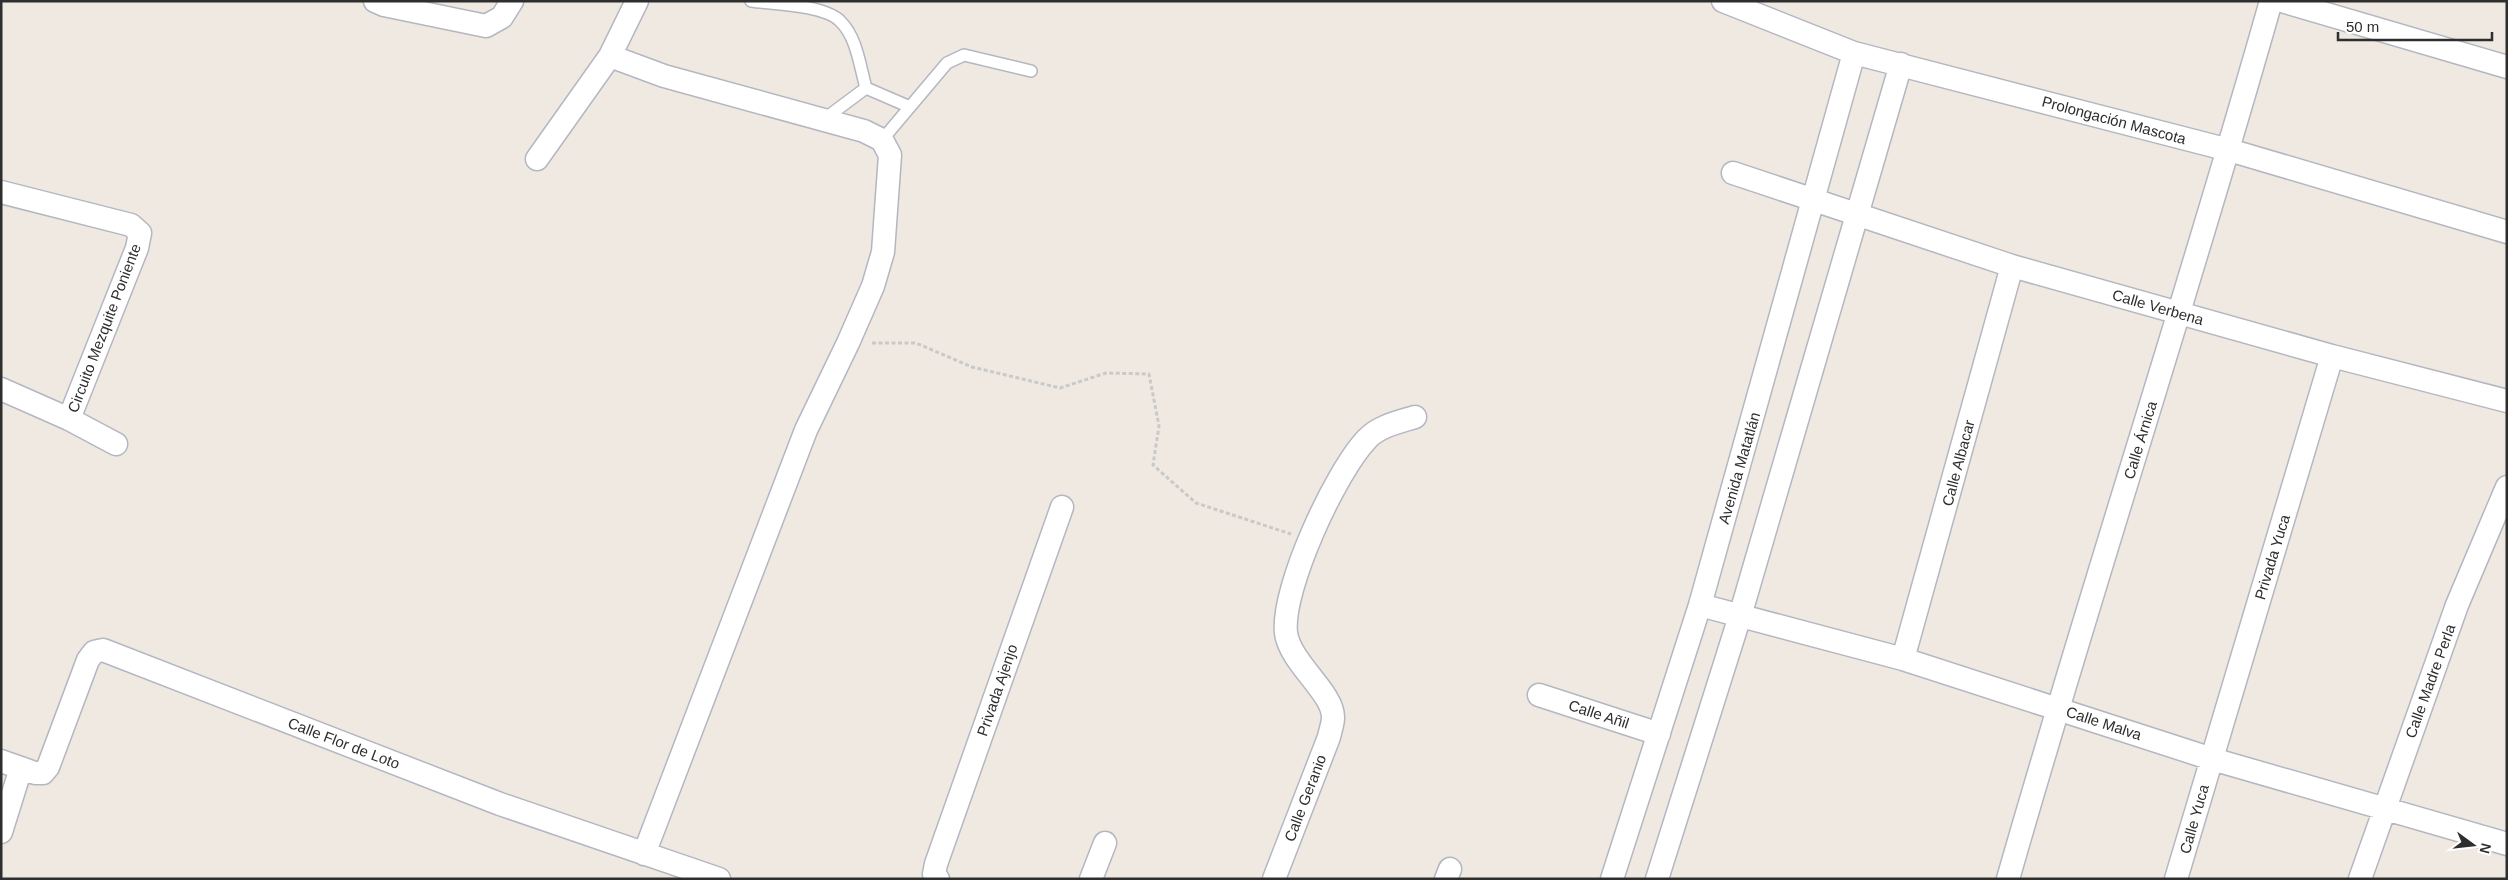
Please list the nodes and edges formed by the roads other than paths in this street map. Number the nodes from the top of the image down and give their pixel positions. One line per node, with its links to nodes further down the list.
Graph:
1 (375, 1): 2 (street)
2 (512, 1)
3 (751, 1): 13 (lane)
4 (1723, 1): 8 (street, Prolongación Mascota)
5 (2271, 1): 17 (street, Calle Árnica)
6 (2282, 1): 11 (street)
7 (636, 2): 9 (street)
8 (1854, 53): 10 (street, Prolongación Mascota); 21 (street, Avenida Matatlán)
9 (610, 56): 15 (street); 18 (street)
10 (1900, 64): 17 (street, Prolongación Mascota); 22 (street)
11 (2507, 67)
12 (1032, 71): 14 (lane)
13 (866, 88): 14 (lane); 15 (lane)
14 (910, 107): 16 (lane)
15 (824, 120): 16 (street)
16 (882, 140): 46 (street)
17 (2229, 150): 23 (street, Prolongación Mascota); 25 (street, Calle Árnica)
18 (537, 159)
19 (1733, 173): 21 (street, Calle Verbena)
20 (1, 192): 30 (street, Circuito Mezquite Poniente)
21 (1813, 200): 22 (street, Calle Verbena); 34 (street, Avenida Matatlán)
22 (1857, 214): 24 (street, Calle Verbena); 35 (street)
23 (2507, 232)
24 (2012, 266): 25 (street, Calle Verbena); 36 (street, Calle Albacar)
25 (2179, 313): 26 (street, Calle Verbena); 38 (street, Calle Árnica)
26 (2332, 356): 28 (street, Calle Verbena); 40 (street, Privada Yuca)
27 (1, 389): 30 (street)
28 (2507, 401)
29 (1415, 417): 50 (street, Calle Geranio)
30 (70, 419): 31 (street)
31 (116, 444)
32 (2507, 487): 42 (street, Calle Madre Perla)
33 (1062, 507): 47 (street, Privada Ajenjo)
34 (1700, 605): 35 (street, Calle Malva); 39 (street, Avenida Matatlán)
35 (1740, 616): 36 (street, Calle Malva); 52 (street)
36 (1903, 660): 38 (street, Calle Malva)
37 (1539, 695): 39 (street, Calle Añil)
38 (2057, 708): 40 (street, Calle Malva); 53 (street, Calle Árnica)
39 (1659, 734): 51 (street, Avenida Matatlán)
40 (2212, 759): 42 (street, Calle Malva); 54 (street, Calle Yuca)
41 (11, 765): 43 (street); 46 (street, Calle Flor de Loto)
42 (2384, 808): 44 (street, Calle Malva); 55 (street, Calle Madre Perla)
43 (1, 832)
44 (2506, 841)
45 (1105, 843): 49 (street)
46 (644, 854): 48 (street, Calle Flor de Loto)
47 (936, 876)
48 (720, 879)
49 (1091, 879)
50 (1274, 879)
51 (1612, 879)
52 (1658, 879)
53 (2008, 879)
54 (2176, 879)
55 (2360, 879)

